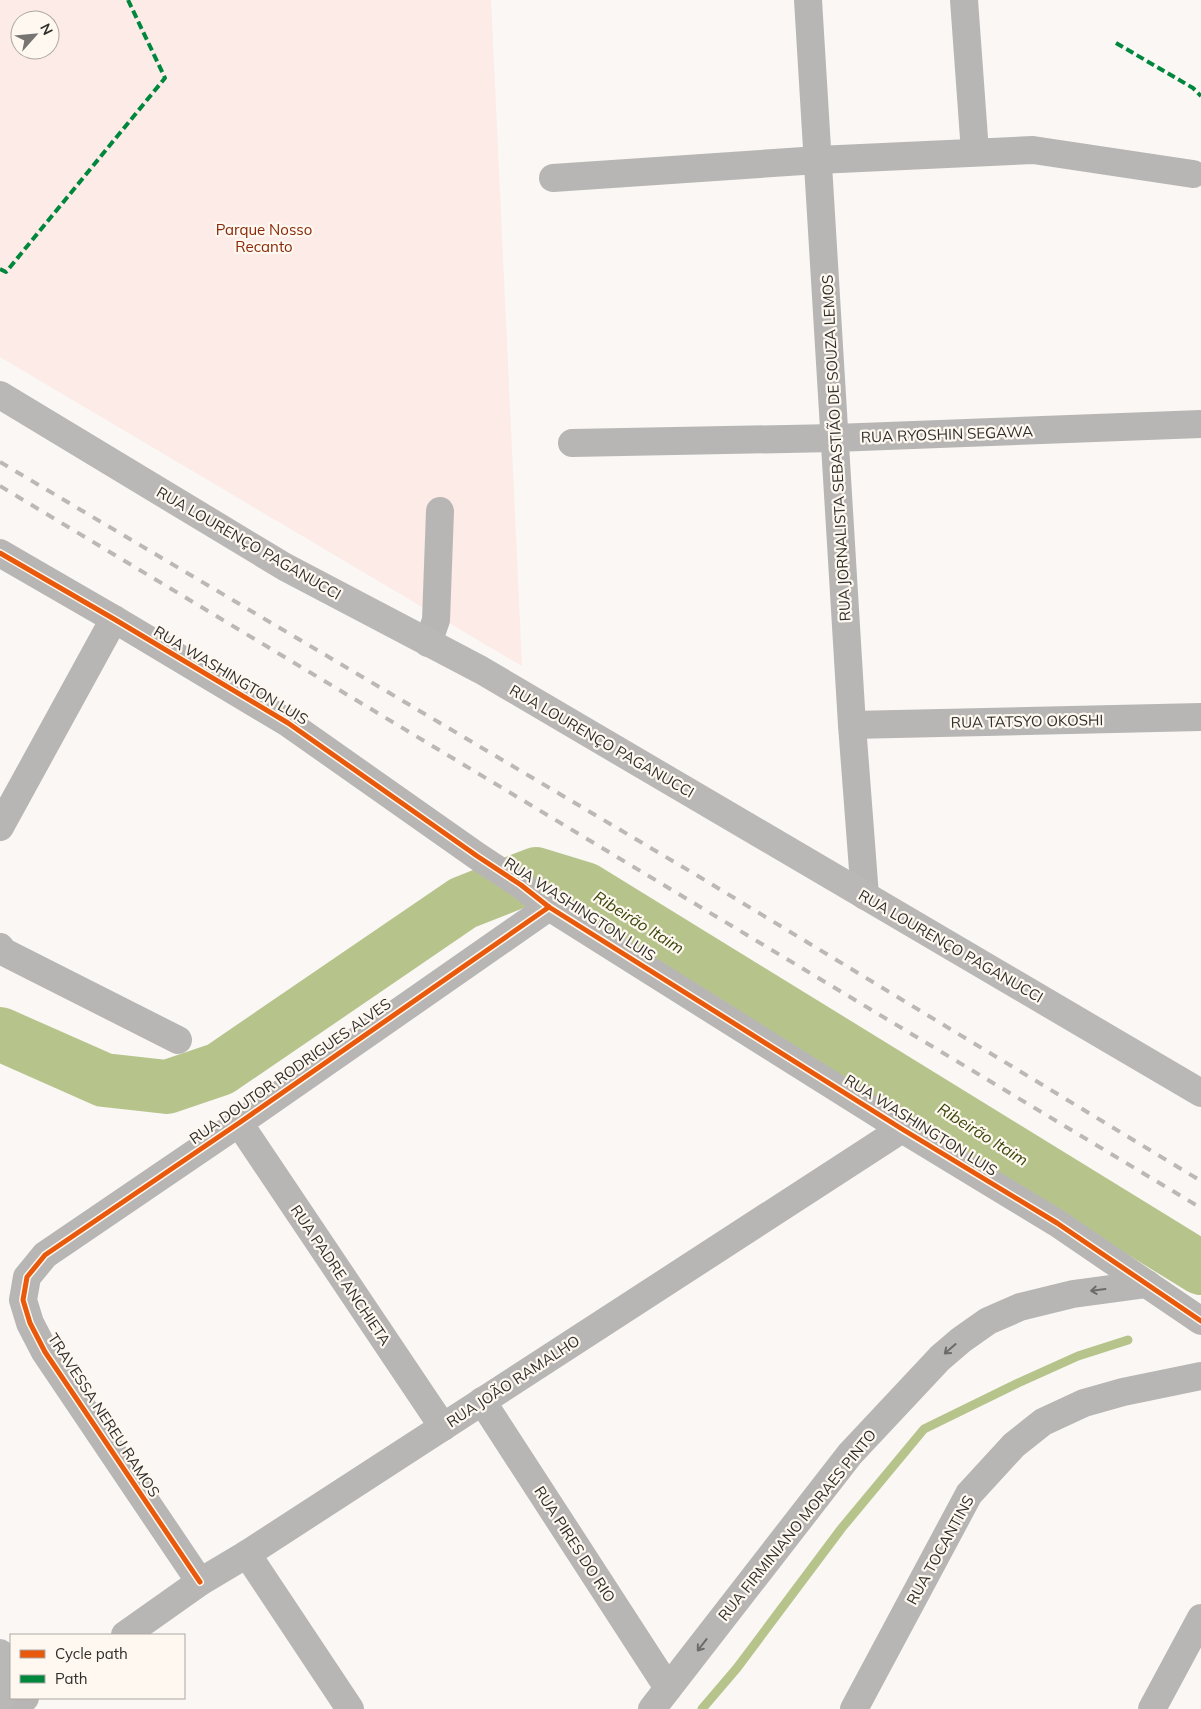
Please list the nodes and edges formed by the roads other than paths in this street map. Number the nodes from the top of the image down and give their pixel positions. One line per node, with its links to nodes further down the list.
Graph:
1 (808, 0): 4 (street, RUA JORNALISTA SEBASTIÃO DE SOUZA LEMOS)
2 (964, 0): 3 (street)
3 (975, 152): 4 (street); 5 (street)
4 (818, 160): 6 (street); 9 (street, RUA JORNALISTA SEBASTIÃO DE SOUZA LEMOS)
5 (1193, 174)
6 (553, 178)
7 (0, 395): 14 (main road, RUA LOURENÇO PAGANUCCI)
8 (1201, 424): 9 (street, RUA RYOSHIN SEGAWA)
9 (835, 438): 10 (street, RUA RYOSHIN SEGAWA); 16 (street, RUA JORNALISTA SEBASTIÃO DE SOUZA LEMOS)
10 (572, 444)
11 (440, 510): 14 (street)
12 (0, 553): 13 (street, RUA WASHINGTON LUIS)
13 (114, 619): 17 (street); 19 (street, RUA WASHINGTON LUIS)
14 (428, 642): 18 (main road, RUA LOURENÇO PAGANUCCI)
15 (1201, 717): 16 (street, RUA TATSYO OKOSHI)
16 (852, 725): 18 (street, RUA JORNALISTA SEBASTIÃO DE SOUZA LEMOS)
17 (0, 827)
18 (865, 896): 22 (main road, RUA LOURENÇO PAGANUCCI)
19 (549, 907): 23 (street, RUA DOUTOR RODRIGUES ALVES); 24 (street, RUA WASHINGTON LUIS)
20 (0, 947): 21 (street)
21 (178, 1040)
22 (1201, 1093)
23 (238, 1123): 25 (street, RUA DOUTOR RODRIGUES ALVES); 30 (street, RUA PADRE ANCHIETA)
24 (902, 1129): 26 (street, RUA WASHINGTON LUIS); 29 (street, RUA JOÃO RAMALHO)
25 (45, 1255): 32 (street, TRAVESSA NEREU RAMOS)
26 (1146, 1284): 27 (street, RUA WASHINGTON LUIS); 38 (street, RUA FIRMINIANO MORAES PINTO, one-way to 38)
27 (1201, 1321)
28 (1201, 1376): 41 (street, RUA TOCANTINS)
29 (482, 1401): 30 (street, RUA JOÃO RAMALHO); 38 (street, RUA PIRES DO RIO)
30 (443, 1427): 31 (street, RUA JOÃO RAMALHO)
31 (247, 1554): 32 (street, RUA JOÃO RAMALHO); 40 (street)
32 (200, 1582): 34 (street, RUA JOÃO RAMALHO)
33 (1201, 1618): 42 (street)
34 (126, 1634)
35 (0, 1653): 36 (main road)
36 (0, 1699)
37 (23, 1699): 39 (street)
38 (660, 1699)
39 (1, 1709)
40 (350, 1709)
41 (854, 1709)
42 (1152, 1709)

